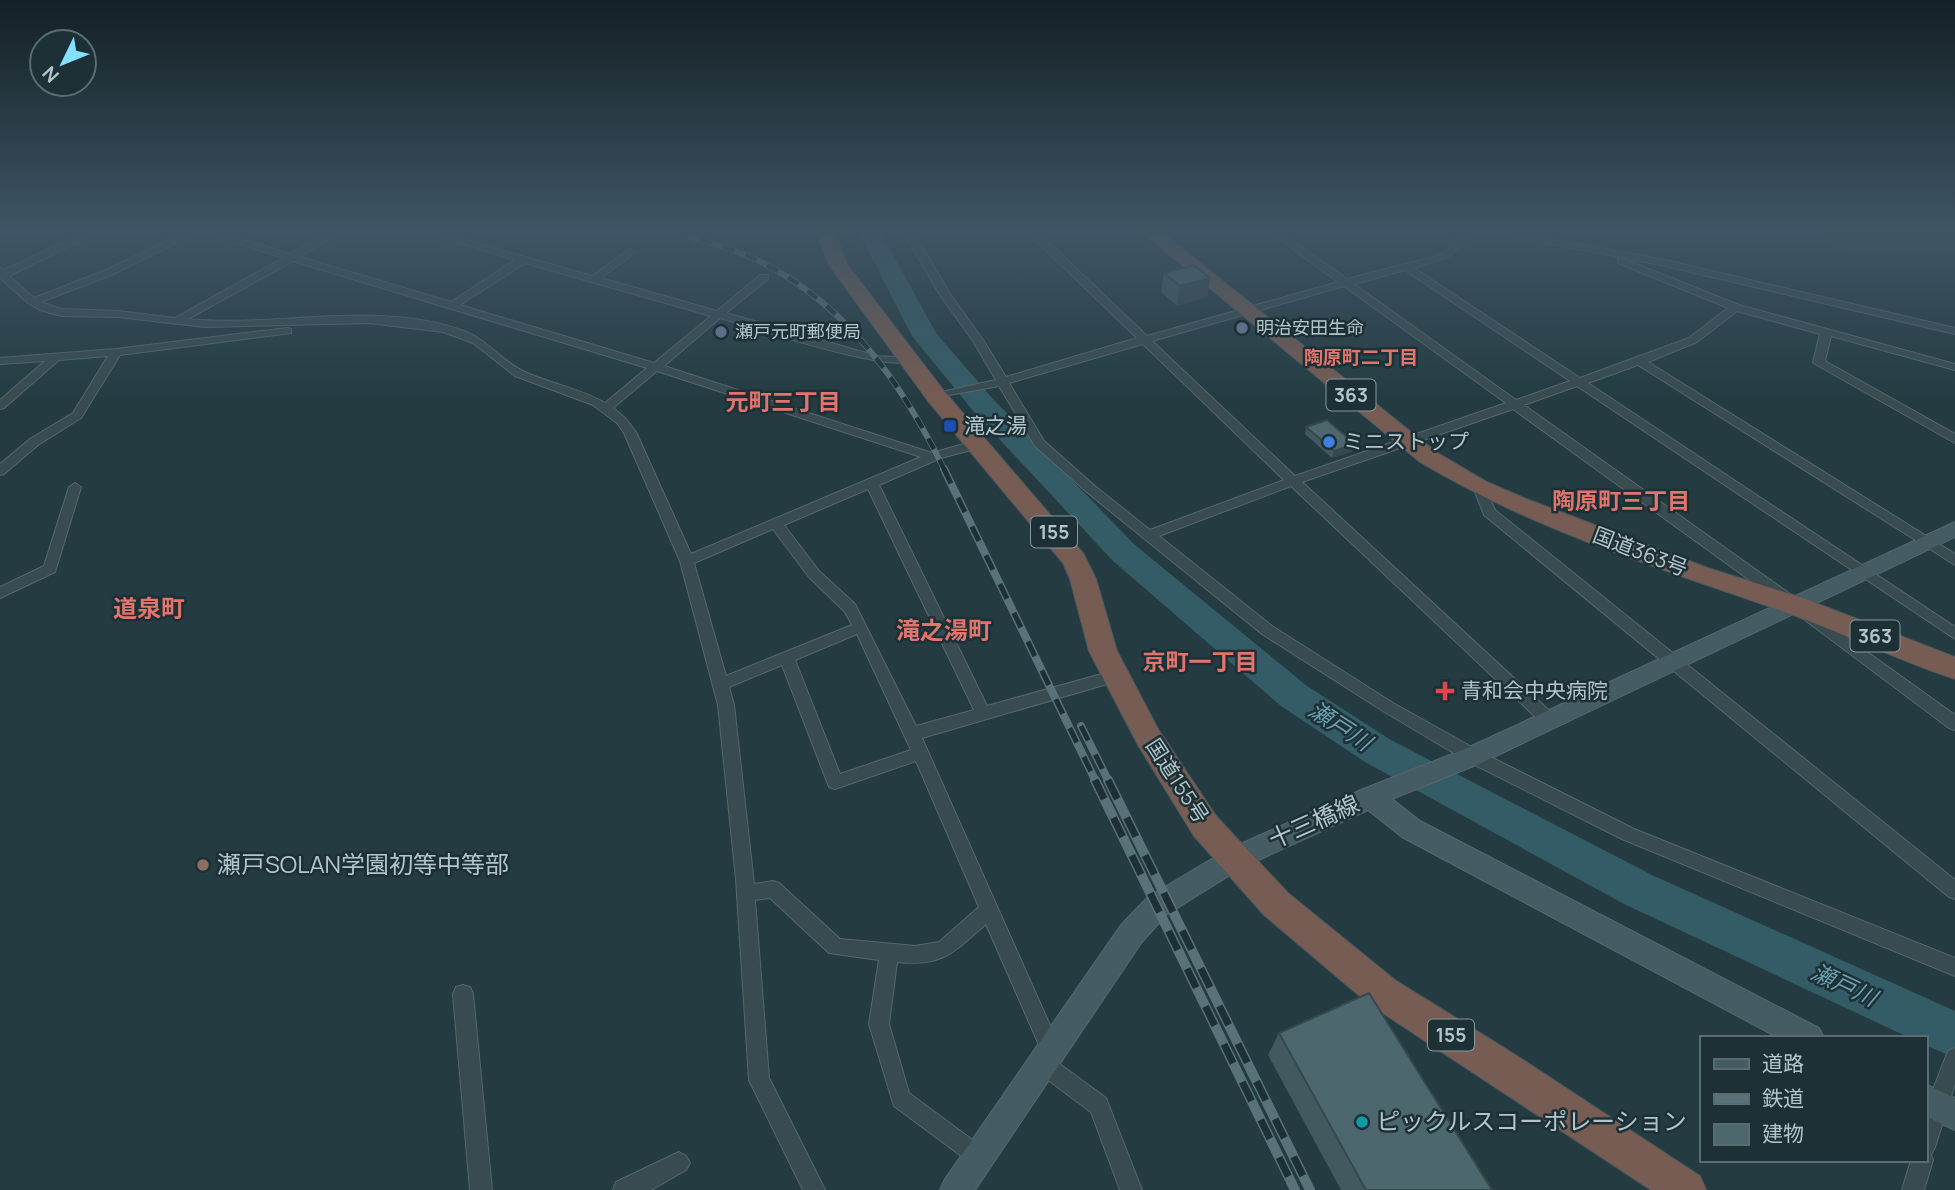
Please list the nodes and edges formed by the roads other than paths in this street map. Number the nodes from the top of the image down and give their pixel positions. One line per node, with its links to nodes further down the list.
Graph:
1 (67, 289): 18 (street)
2 (235, 289): 23 (street)
3 (397, 289): 19 (street)
4 (478, 289): 19 (street)
5 (624, 289): 22 (street)
6 (750, 289): 22 (street)
7 (856, 289): 30 (highway, 国道155号 / 155)
8 (941, 289): 35 (street)
9 (1092, 289): 27 (street)
10 (1222, 289): 21 (highway, 国道363号 / 363)
11 (1326, 289): 21 (street)
12 (1355, 289): 38 (street)
13 (1439, 289): 36 (street)
14 (1689, 289): 20 (street)
15 (1775, 289): 25 (street)
16 (14, 290): 17 (street); 18 (street)
17 (0, 295)
18 (35, 301): 23 (street)
19 (453, 305): 33 (street)
20 (1735, 307): 26 (street); 32 (street)
21 (1248, 309): 27 (street); 42 (highway, 国道363号 / 363)
22 (720, 314): 30 (street); 33 (street)
23 (177, 321): 24 (street)
24 (398, 321): 28 (street); 40 (street)
25 (1955, 331)
26 (1826, 333): 34 (street); 41 (street)
27 (1146, 340): 35 (street); 46 (street)
28 (116, 352): 29 (street); 45 (street)
29 (55, 358): 31 (street); 39 (street)
30 (909, 360): 37 (highway, 国道155号 / 155)
31 (0, 361)
32 (1639, 361): 36 (street); 53 (street)
33 (656, 367): 40 (street); 44 (street)
34 (1955, 367)
35 (996, 383): 37 (street); 52 (street)
36 (1579, 384): 38 (street); 56 (street)
37 (943, 395): 43 (highway, 国道155号 / 155)
38 (1515, 405): 42 (street); 58 (street)
39 (0, 406)
40 (607, 407): 55 (street)
41 (1955, 439)
42 (1410, 442): 46 (street); 49 (highway, 国道363号 / 363)
43 (978, 448): 44 (street); 64 (highway, 国道155号 / 155)
44 (933, 457): 47 (street)
45 (1, 471)
46 (1293, 481): 52 (street); 67 (street)
47 (871, 482): 50 (street); 66 (street)
48 (75, 487): 57 (street)
49 (1479, 487): 58 (highway, 国道363号 / 363); 62 (street)
50 (777, 525): 55 (street); 59 (street)
51 (1955, 529): 53 (street, 十三橋線)
52 (1147, 536): 71 (street)
53 (1926, 541): 54 (street); 56 (street, 十三橋線)
54 (1955, 560)
55 (687, 561): 65 (street)
56 (1862, 572): 58 (street, 十三橋線); 60 (street)
57 (0, 593)
58 (1794, 605): 62 (street, 十三橋線); 63 (highway, 国道363号 / 363); 68 (street)
59 (861, 627): 61 (street); 69 (street)
60 (1955, 634)
61 (786, 657): 65 (street); 70 (street)
62 (1673, 660): 67 (street, 十三橋線); 74 (street)
63 (1955, 668)
64 (1116, 676): 66 (street); 73 (highway, 国道155号 / 155)
65 (721, 684): 75 (street)
66 (983, 713): 69 (street)
67 (1549, 720): 71 (street, 十三橋線)
68 (1955, 723)
69 (912, 734): 70 (street)
70 (920, 753): 76 (street)
71 (1465, 759): 72 (street, 十三橋線); 78 (street)
72 (1377, 794): 73 (street, 十三橋線); 80 (street)
73 (1234, 859): 81 (street, 十三橋線); 93 (highway, 国道155号 / 155)
74 (1955, 891)
75 (746, 893): 77 (street); 90 (street)
76 (988, 911): 77 (street); 81 (street)
77 (889, 952): 85 (street)
78 (1955, 967)
79 (463, 995): 89 (street)
80 (1805, 1036)
81 (1048, 1058): 85 (street, 十三橋線); 92 (street)
82 (1955, 1058): 83 (street)
83 (1941, 1100): 84 (street)
84 (1927, 1141)
85 (979, 1157): 91 (street, 十三橋線)
86 (1921, 1162): 94 (street)
87 (679, 1163): 88 (street)
88 (634, 1188)
89 (481, 1190)
90 (814, 1190)
91 (956, 1190)
92 (1131, 1190)
93 (1686, 1190)
94 (1913, 1190)

